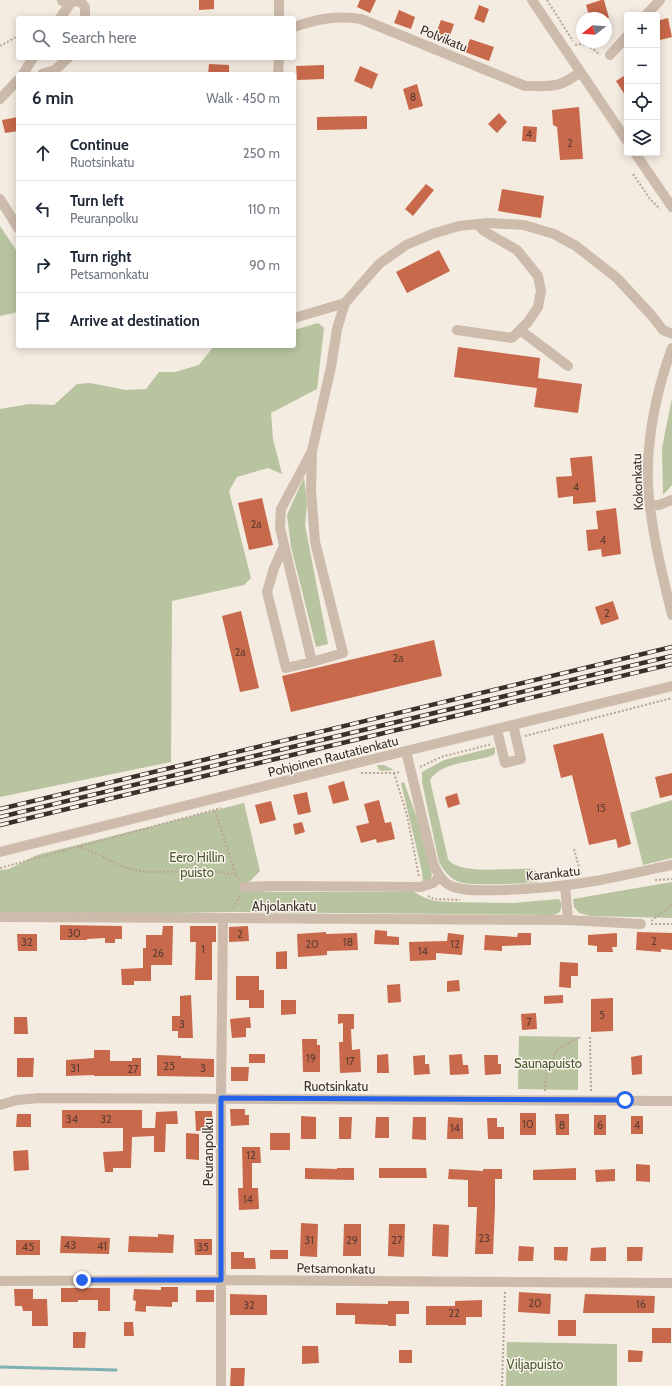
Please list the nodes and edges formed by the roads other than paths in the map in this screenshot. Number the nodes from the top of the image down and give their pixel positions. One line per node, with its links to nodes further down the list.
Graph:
1 (279, 0): 8 (street)
2 (532, 0): 18 (street)
3 (660, 0): 5 (street)
4 (68, 1): 6 (street); 7 (street)
5 (649, 12)
6 (61, 16)
7 (85, 16)
8 (279, 16)
9 (296, 26): 18 (street, Polvikatu)
10 (624, 39): 11 (street)
11 (610, 55)
12 (32, 60): 15 (street)
13 (66, 60): 16 (street)
14 (279, 60): 17 (street)
15 (24, 72)
16 (48, 72)
17 (278, 72)
18 (580, 72): 21 (street)
19 (16, 82): 20 (street)
20 (0, 99)
21 (624, 137)
22 (637, 156): 24 (street)
23 (0, 199): 26 (street)
24 (668, 210)
25 (476, 224): 27 (street); 30 (street); 31 (street)
26 (16, 225)
27 (345, 303): 28 (street); 35 (street)
28 (296, 317)
29 (457, 330): 30 (street)
30 (520, 330): 34 (street)
31 (672, 334)
32 (672, 348): 33 (street, Kokonkatu)
33 (670, 365): 37 (street, Kokonkatu)
34 (568, 366)
35 (312, 451): 38 (street); 40 (street)
36 (672, 500): 37 (street)
37 (650, 506): 39 (street, Kokonkatu)
38 (284, 546): 40 (street); 40 (street)
39 (672, 615)
40 (312, 662)
41 (672, 686): 42 (street, Pohjoinen Rautatienkatu)
42 (513, 726): 43 (street, Pohjoinen Rautatienkatu); 43 (street)
43 (497, 730): 44 (street, Pohjoinen Rautatienkatu)
44 (406, 751): 45 (street, Pohjoinen Rautatienkatu); 47 (street)
45 (0, 852)
46 (672, 865): 48 (street, Karankatu)
47 (440, 877): 48 (street, Karankatu); 49 (street)
48 (565, 885): 52 (street)
49 (244, 887)
50 (0, 917): 51 (street, Ahjolankatu)
51 (223, 919): 52 (street, Ahjolankatu); 54 (street, Peuranpolku)
52 (568, 920): 53 (street, Ahjolankatu)
53 (640, 924)
54 (221, 1098): 55 (street, Ruotsinkatu); 56 (street, Ruotsinkatu); 57 (street, Peuranpolku)
55 (672, 1101)
56 (0, 1105)
57 (221, 1280): 58 (street, Petsamonkatu); 59 (street, Petsamonkatu); 60 (street, Peuranpolku)
58 (0, 1281)
59 (672, 1284)
60 (221, 1386)

